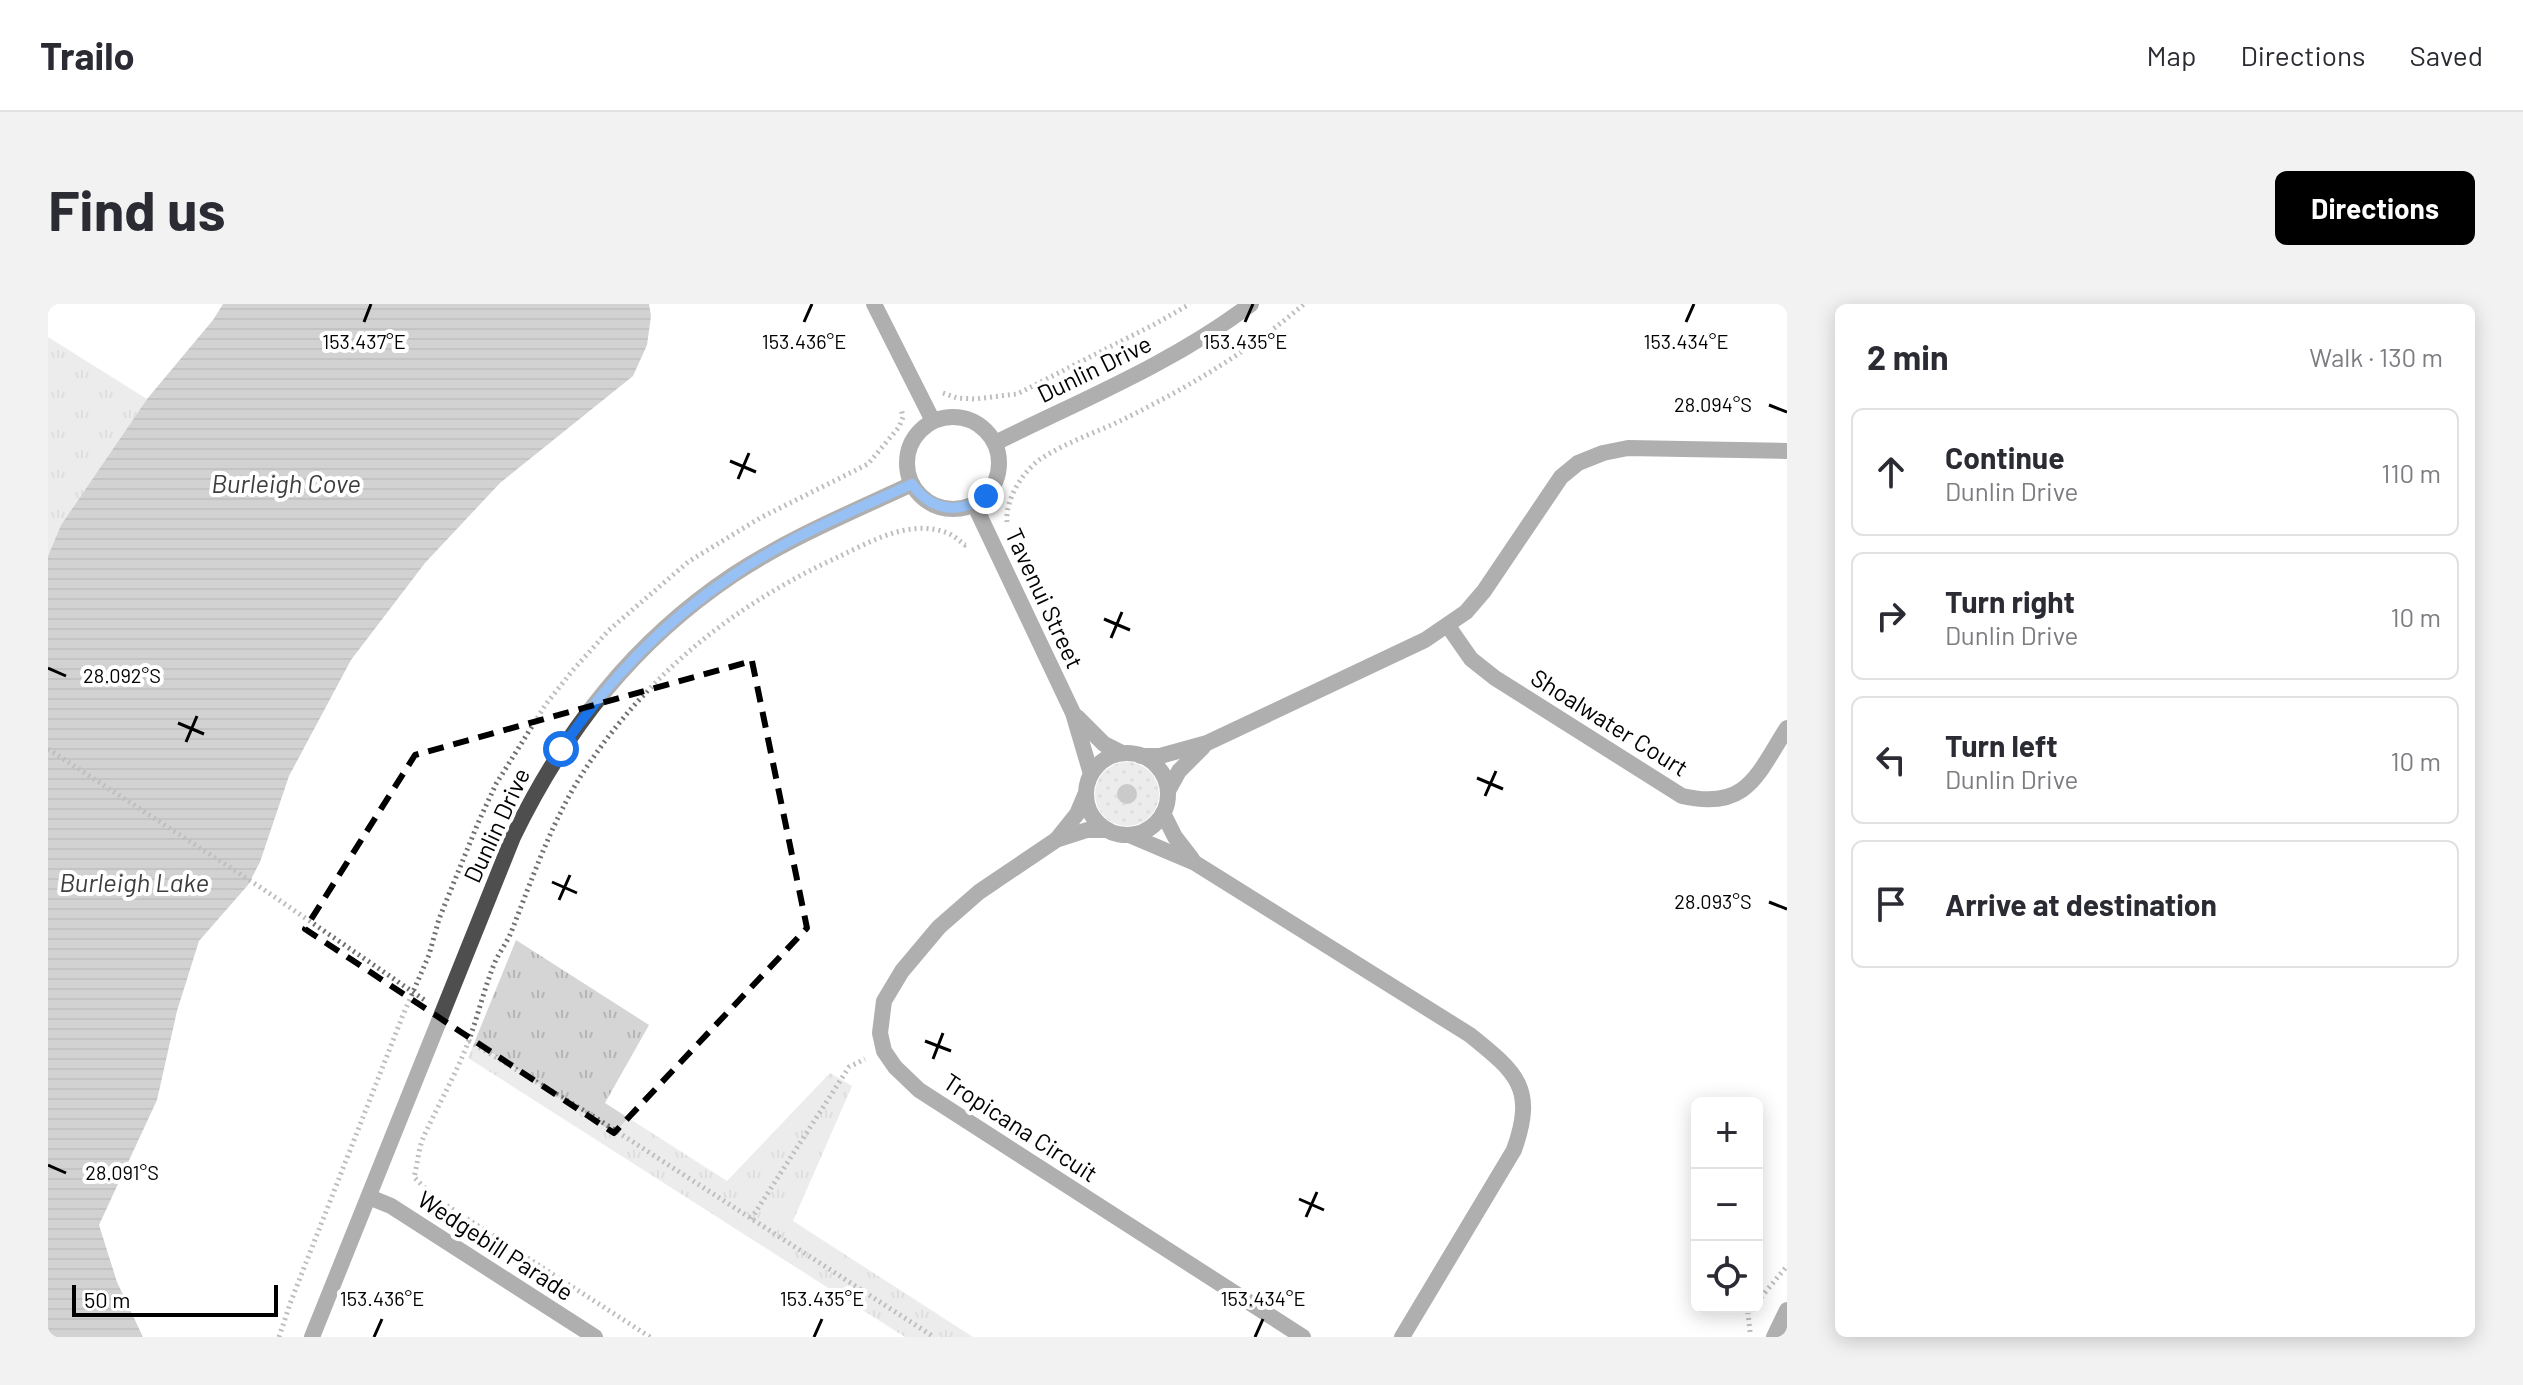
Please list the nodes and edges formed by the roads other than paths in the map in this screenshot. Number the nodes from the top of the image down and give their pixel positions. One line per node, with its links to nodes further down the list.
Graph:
1 (874, 304): 3 (street)
2 (1251, 304): 4 (street, Dunlin Drive)
3 (933, 421): 4 (street); 6 (street)
4 (995, 443): 7 (street)
5 (1787, 451): 8 (street)
6 (912, 484): 7 (street); 22 (street, Dunlin Drive)
7 (974, 504): 9 (street, Tavenui Street)
8 (1448, 626): 10 (street, Shoalwater Court); 11 (street)
9 (1073, 713): 12 (street); 14 (street)
10 (1787, 728)
11 (1207, 743): 13 (street); 15 (street)
12 (1122, 753): 13 (street); 14 (street)
13 (1141, 756): 15 (street)
14 (1091, 774): 16 (street)
15 (1168, 791): 17 (street)
16 (1086, 795): 18 (street); 20 (street)
17 (1163, 813): 19 (street); 21 (street)
18 (1106, 830): 19 (street); 20 (street)
19 (1129, 835): 21 (street)
20 (1056, 840): 26 (street, Tropicana Circuit)
21 (1195, 863): 27 (street)
22 (369, 1197): 24 (street, Dunlin Drive); 25 (street, Wedgebill Parade)
23 (1787, 1310): 28 (street)
24 (312, 1337)
25 (595, 1337)
26 (1303, 1337)
27 (1402, 1337)
28 (1774, 1337)

